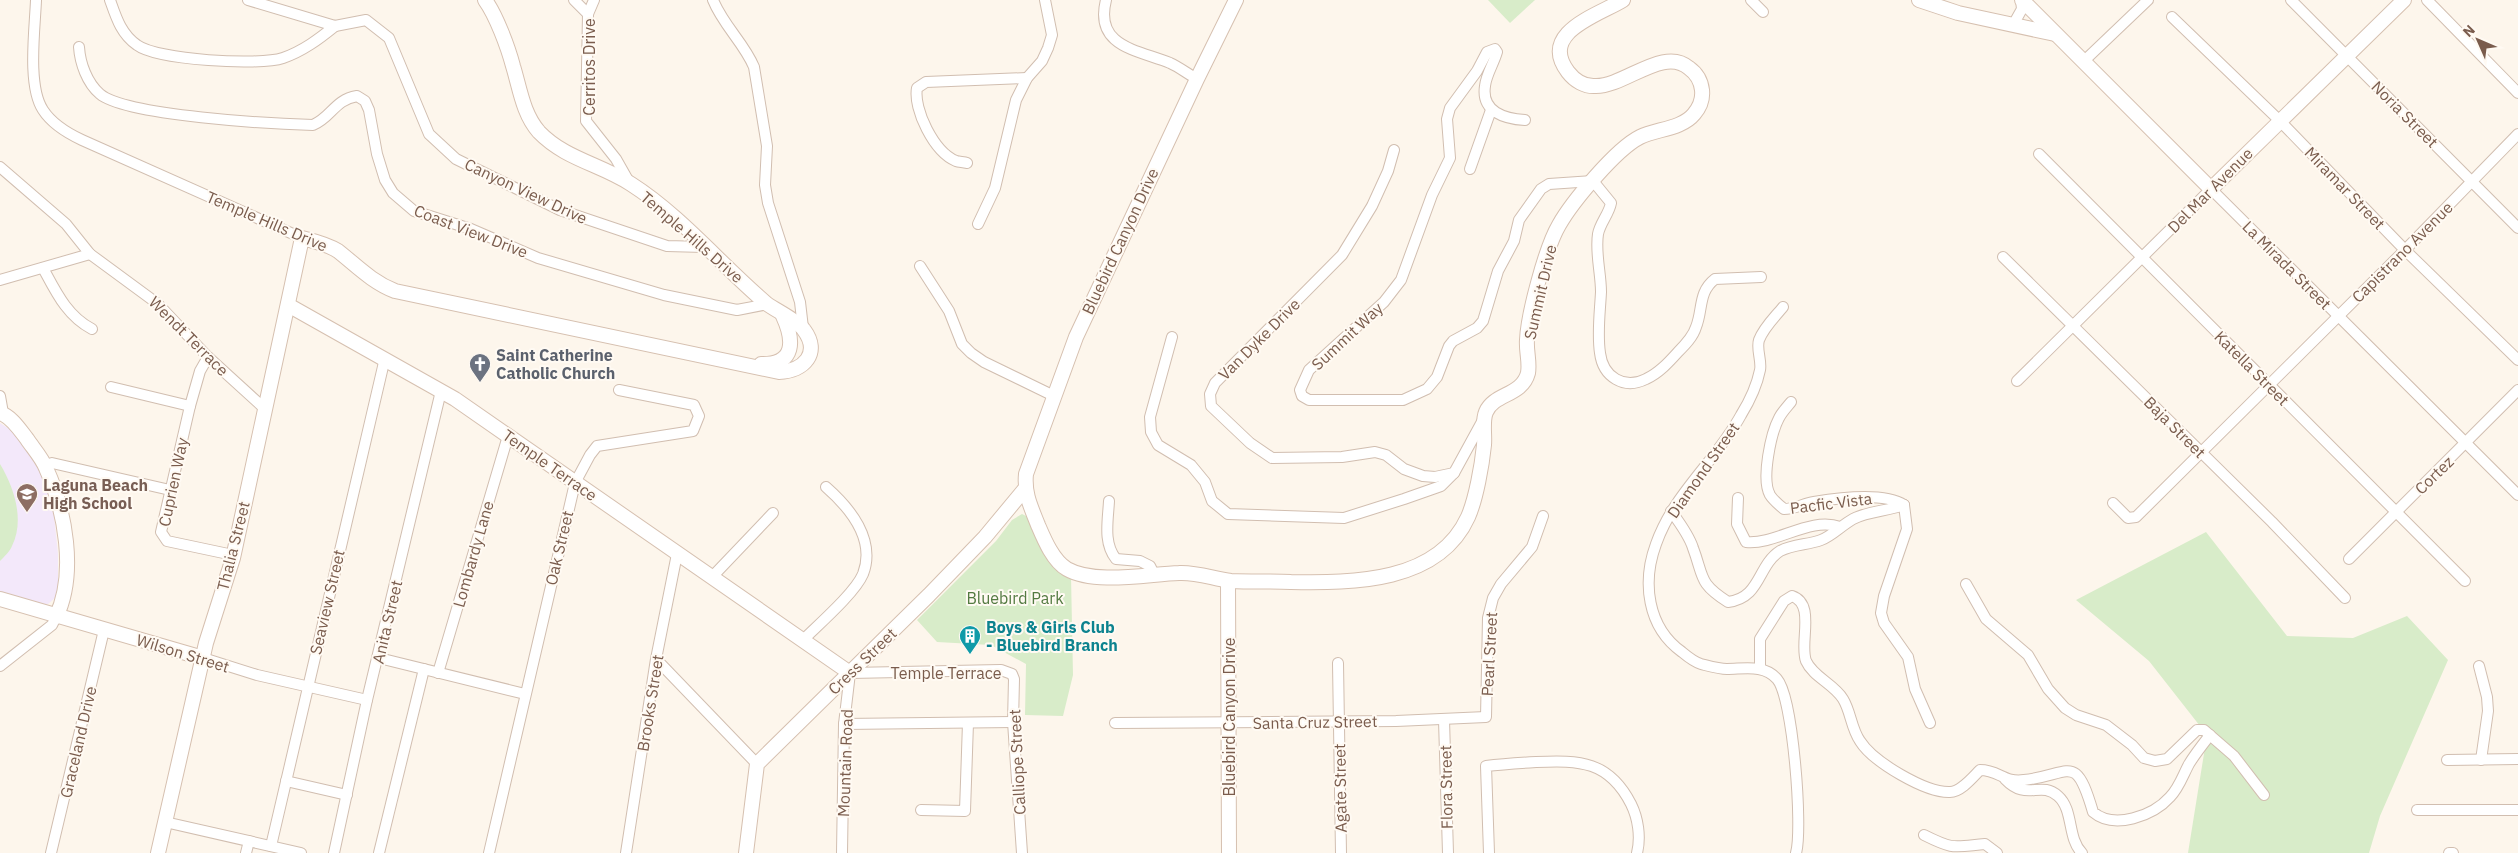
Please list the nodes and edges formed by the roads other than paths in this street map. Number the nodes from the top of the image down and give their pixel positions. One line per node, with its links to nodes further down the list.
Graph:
1 (36, 0): 46 (street, Temple Hills Drive)
2 (110, 0): 23 (street)
3 (248, 0): 23 (street, Canyon View Drive)
4 (485, 0): 42 (street, Temple Hills Drive)
5 (574, 0): 20 (street)
6 (594, 0): 20 (street, Cerritos Drive)
7 (713, 0): 56 (street)
8 (1045, 0): 28 (street)
9 (1106, 0): 29 (street)
10 (1236, 0): 29 (street, Bluebird Canyon Drive)
11 (1623, 0): 40 (street, Summit Drive)
12 (1751, 0): 19 (street)
13 (1919, 0): 22 (street)
14 (2021, 0): 22 (street); 24 (street, La Mirada Street)
15 (2148, 0): 27 (street)
16 (2291, 0): 26 (street, Noria Street)
17 (2404, 0): 26 (street, Del Mar Avenue)
18 (2427, 0): 30 (street)
19 (1763, 12)
20 (588, 14): 42 (street, Cerritos Drive)
21 (2172, 17): 33 (street, Miramar Street)
22 (2013, 25): 24 (street)
23 (335, 26): 47 (street, Canyon View Drive)
24 (2056, 34): 27 (street, La Mirada Street)
25 (79, 46): 57 (street, Coast View Drive)
26 (2346, 56): 33 (street, Del Mar Avenue); 41 (street, Noria Street)
27 (2084, 61): 43 (street, La Mirada Street)
28 (1027, 78): 37 (street); 44 (street)
29 (1196, 80): 77 (street, Bluebird Canyon Drive)
30 (2518, 93)
31 (1491, 110): 32 (street); 39 (street); 40 (street, Summit Way)
32 (1525, 120)
33 (2280, 121): 43 (street, Del Mar Avenue); 48 (street, Miramar Street)
34 (2518, 134): 41 (street, Capistrano Avenue)
35 (1394, 150): 87 (street, Van Dyke Drive)
36 (2039, 154): 51 (street, Katella Street)
37 (967, 163)
38 (0, 168): 49 (street, Wendt Terrace)
39 (1470, 169)
40 (1593, 181): 54 (street); 82 (street, Summit Drive)
41 (2472, 182): 45 (street, Noria Street); 48 (street, Capistrano Avenue)
42 (629, 183): 47 (street, Temple Hills Drive)
43 (2211, 189): 51 (street, Del Mar Avenue); 61 (street, La Mirada Street)
44 (978, 224)
45 (2518, 228)
46 (302, 238): 58 (street, Thalia Street); 69 (street, Temple Hills Drive)
47 (704, 247): 57 (street, Temple Hills Drive)
48 (2405, 250): 61 (street, Capistrano Avenue); 68 (street, Miramar Street)
49 (90, 254): 53 (street); 66 (street, Wendt Terrace)
50 (2003, 257): 62 (street, Baja Street)
51 (2142, 258): 62 (street, Del Mar Avenue); 71 (street, Katella Street)
52 (920, 266): 77 (street)
53 (43, 268): 55 (street); 64 (street)
54 (1761, 277)
55 (0, 280)
56 (800, 302): 60 (street); 63 (street)
57 (768, 304): 60 (street, Temple Hills Drive)
58 (288, 305): 67 (street, Temple Terrace); 80 (street, Thalia Street)
59 (1784, 306): 97 (street, Diamond Street)
60 (783, 316): 63 (street, Temple Hills Drive); 69 (street, Temple Hills Drive)
61 (2338, 317): 71 (street, Capistrano Avenue); 84 (street, La Mirada Street)
62 (2074, 325): 70 (street, Del Mar Avenue); 85 (street, Baja Street)
63 (803, 328): 69 (street, Temple Hills Drive)
64 (92, 329)
65 (1172, 337): 87 (street)
66 (208, 357): 79 (street, Cuprien Way); 80 (street, Wendt Terrace)
67 (384, 358): 75 (street, Temple Terrace); 126 (street, Seaview Street)
68 (2518, 360)
69 (753, 365)
70 (2017, 381)
71 (2268, 384): 85 (street, Capistrano Avenue); 98 (street, Katella Street)
72 (111, 387): 79 (street)
73 (619, 390): 88 (street, Oak Street)
74 (2518, 390): 84 (street, Cortez)
75 (440, 391): 83 (street, Temple Terrace); 116 (street, Anita Street)
76 (0, 396): 81 (street)
77 (1054, 396): 91 (street, Bluebird Canyon Drive)
78 (1791, 402): 96 (street, Pacfic Vista)
79 (190, 406): 90 (street, Cuprien Way)
80 (264, 408): 103 (street, Thalia Street)
81 (1, 413): 86 (street)
82 (1484, 417): 87 (street); 107 (street)
83 (508, 436): 88 (street, Temple Terrace); 123 (street, Lombardy Lane)
84 (2467, 443): 92 (street, La Mirada Street); 98 (street, Cortez)
85 (2201, 453): 95 (street, Capistrano Avenue); 110 (street, Baja Street)
86 (46, 466): 90 (street); 112 (street)
87 (1454, 473)
88 (575, 483): 102 (street, Temple Terrace); 127 (street, Oak Street)
89 (826, 487): 114 (street)
90 (170, 490): 103 (street, Cuprien Way)
91 (1024, 490): 105 (street); 124 (street, Cress Street)
92 (2518, 496)
93 (1738, 498): 101 (street)
94 (1109, 501): 105 (street)
95 (2113, 503)
96 (1904, 505): 101 (street); 136 (street)
97 (1671, 511): 101 (street); 121 (street, Diamond Street)
98 (2396, 512): 104 (street, Cortez); 108 (street, Katella Street)
99 (773, 513): 106 (street)
100 (1542, 516): 129 (street, Pearl Street)
101 (1840, 527)
102 (677, 554): 106 (street, Temple Terrace); 117 (street, Brooks Street)
103 (233, 555): 115 (street, Thalia Street)
104 (2349, 559)
105 (1155, 576): 107 (street)
106 (712, 577): 114 (street, Temple Terrace)
107 (1228, 580): 135 (street, Bluebird Canyon Drive)
108 (2465, 581)
109 (1966, 584): 138 (street)
110 (2345, 598)
111 (0, 599): 112 (street, Wilson Street)
112 (56, 617): 113 (street, Wilson Street); 119 (street)
113 (104, 630): 115 (street, Wilson Street); 154 (street, Graceland Drive)
114 (803, 640): 124 (street, Temple Terrace)
115 (203, 658): 126 (street, Wilson Street); 150 (street, Thalia Street)
116 (379, 658): 122 (street); 128 (street, Anita Street)
117 (656, 659): 142 (street); 161 (street, Brooks Street)
118 (1338, 663): 131 (street, Agate Street)
119 (0, 666)
120 (2479, 666): 141 (street)
121 (1760, 668): 143 (street); 170 (street)
122 (424, 669): 123 (street); 159 (street)
123 (438, 673): 127 (street)
124 (850, 673): 125 (street, Temple Terrace); 137 (street, Mountain Road); 142 (street, Cress Street)
125 (1010, 673): 132 (street, Calliope Street)
126 (306, 686): 128 (street, Wilson Street); 144 (street, Seaview Street)
127 (525, 694): 160 (street, Oak Street)
128 (367, 700): 145 (street, Anita Street)
129 (1486, 717): 130 (street, Santa Cruz Street)
130 (1444, 720): 131 (street, Santa Cruz Street); 167 (street, Flora Street)
131 (1339, 721): 135 (street, Santa Cruz Street); 166 (street, Agate Street)
132 (1013, 722): 133 (street); 164 (street, Calliope Street)
133 (968, 723): 137 (street); 147 (street)
134 (1115, 723): 135 (street, Santa Cruz Street)
135 (1229, 723): 165 (street, Bluebird Canyon Drive)
136 (1930, 723)
137 (844, 724): 163 (street, Mountain Road)
138 (2210, 735): 143 (street); 146 (street)
139 (2518, 759): 141 (street)
140 (2447, 760): 141 (street)
141 (2481, 760)
142 (757, 764): 162 (street)
143 (2005, 779): 172 (street)
144 (286, 781): 145 (street); 153 (street, Seaview Street)
145 (347, 794): 158 (street, Anita Street)
146 (2264, 795)
147 (921, 810)
148 (2417, 810): 149 (street)
149 (2518, 810)
150 (165, 822): 152 (street); 155 (street, Thalia Street)
151 (1924, 835): 171 (street)
152 (249, 841): 153 (street); 156 (street)
153 (271, 846): 157 (street)
154 (51, 853)
155 (158, 853)
156 (246, 853)
157 (300, 853)
158 (336, 853)
159 (379, 853)
160 (489, 853)
161 (626, 853)
162 (746, 853)
163 (842, 853)
164 (1022, 853)
165 (1229, 853)
166 (1341, 853)
167 (1448, 853)
168 (1489, 853): 169 (street)
169 (1637, 853)
170 (1796, 853)
171 (1997, 853)
172 (2082, 853)

